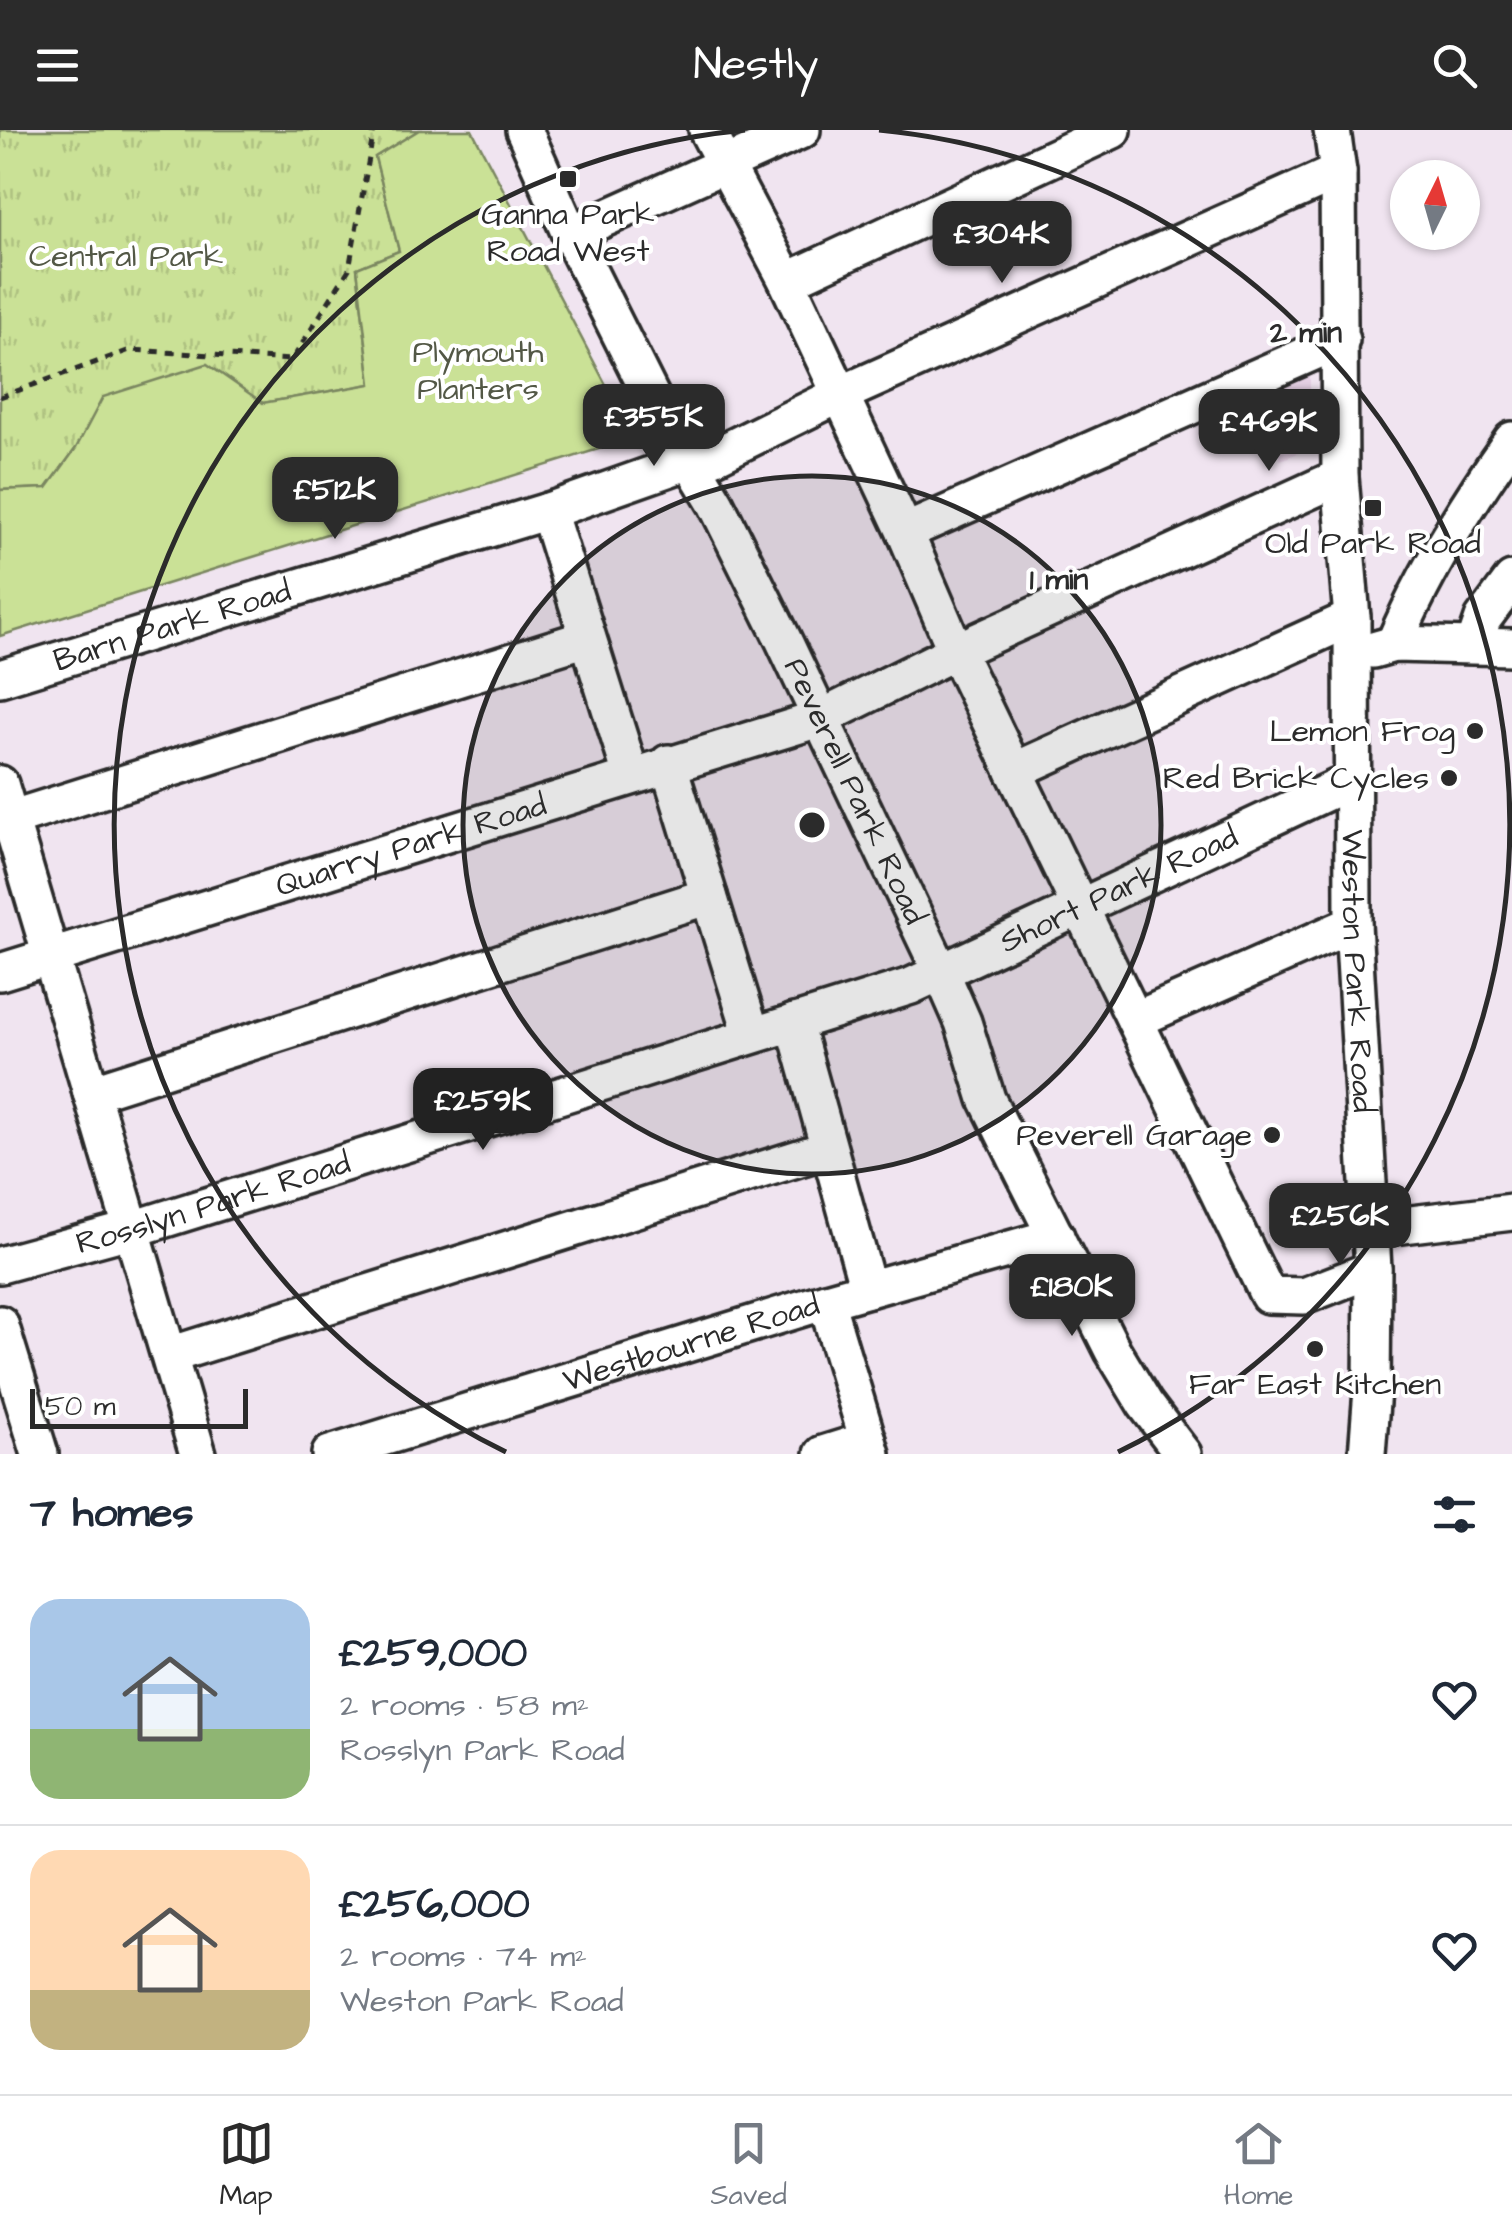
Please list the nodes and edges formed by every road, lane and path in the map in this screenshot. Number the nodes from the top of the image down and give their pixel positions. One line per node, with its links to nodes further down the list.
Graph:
1 (374, 130): 13 (path)
2 (524, 130): 9 (street, Peverell Park Road)
3 (708, 130): 7 (street)
4 (802, 130): 7 (street)
5 (1114, 130): 10 (street)
6 (1332, 130): 8 (street, Weston Park Road)
7 (725, 165): 9 (street); 10 (street)
8 (1338, 172): 11 (street, Weston Park Road); 12 (street, Barn Park Road)
9 (570, 234): 15 (street, Peverell Park Road)
10 (787, 281): 12 (street)
11 (1340, 340): 16 (street, Weston Park Road); 18 (street)
12 (839, 394): 15 (street, Barn Park Road); 18 (street)
13 (0, 397)
14 (1512, 440): 22 (street)
15 (687, 462): 17 (street, Barn Park Road); 28 (street, Peverell Park Road)
16 (1340, 477): 20 (street, Weston Park Road); 25 (street)
17 (548, 511): 21 (street); 27 (street, Barn Park Road)
18 (905, 532): 25 (street)
19 (1512, 580): 23 (street)
20 (1352, 618): 26 (street, Weston Park Road); 30 (street)
21 (587, 638): 31 (street); 34 (street)
22 (1394, 644): 23 (street); 26 (street)
23 (1474, 645): 24 (street)
24 (1512, 648)
25 (956, 652): 28 (street); 30 (street)
26 (1352, 656): 32 (street, Weston Park Road)
27 (0, 678)
28 (820, 718): 29 (street, Quarry Park Road); 40 (street, Peverell Park Road)
29 (668, 763): 31 (street, Quarry Park Road); 35 (street)
30 (1014, 771): 36 (street)
31 (631, 775): 38 (street, Quarry Park Road)
32 (1352, 780): 36 (street, Short Park Road); 37 (street, Weston Park Road)
33 (0, 784): 34 (street)
34 (10, 819): 38 (street)
35 (709, 896): 43 (street); 44 (street)
36 (1080, 906): 40 (street, Short Park Road); 41 (street)
37 (1354, 924): 41 (street); 48 (street, Weston Park Road)
38 (49, 958): 39 (street, Quarry Park Road); 44 (street)
39 (0, 972)
40 (941, 972): 42 (street, Rosslyn Park Road); 49 (street, Peverell Park Road)
41 (1135, 1020): 51 (street)
42 (794, 1022): 43 (street, Rosslyn Park Road); 45 (street)
43 (752, 1035): 47 (street, Rosslyn Park Road)
44 (90, 1093): 47 (street)
45 (828, 1149): 52 (street); 55 (street)
46 (1512, 1212): 48 (street)
47 (132, 1229): 50 (street, Rosslyn Park Road); 55 (street)
48 (1369, 1229): 51 (street, Weston Park Road)
49 (1056, 1236): 52 (street, Westbourne Road); 61 (street, Peverell Park Road)
50 (0, 1265)
51 (1373, 1269): 62 (street, Weston Park Road)
52 (868, 1289): 53 (street, Westbourne Road)
53 (826, 1300): 56 (street); 59 (street, Westbourne Road)
54 (0, 1324): 57 (street)
55 (170, 1355): 58 (street)
56 (870, 1447): 60 (street)
57 (40, 1454)
58 (198, 1454)
59 (330, 1454)
60 (823, 1454)
61 (1183, 1454)
62 (1367, 1454)

